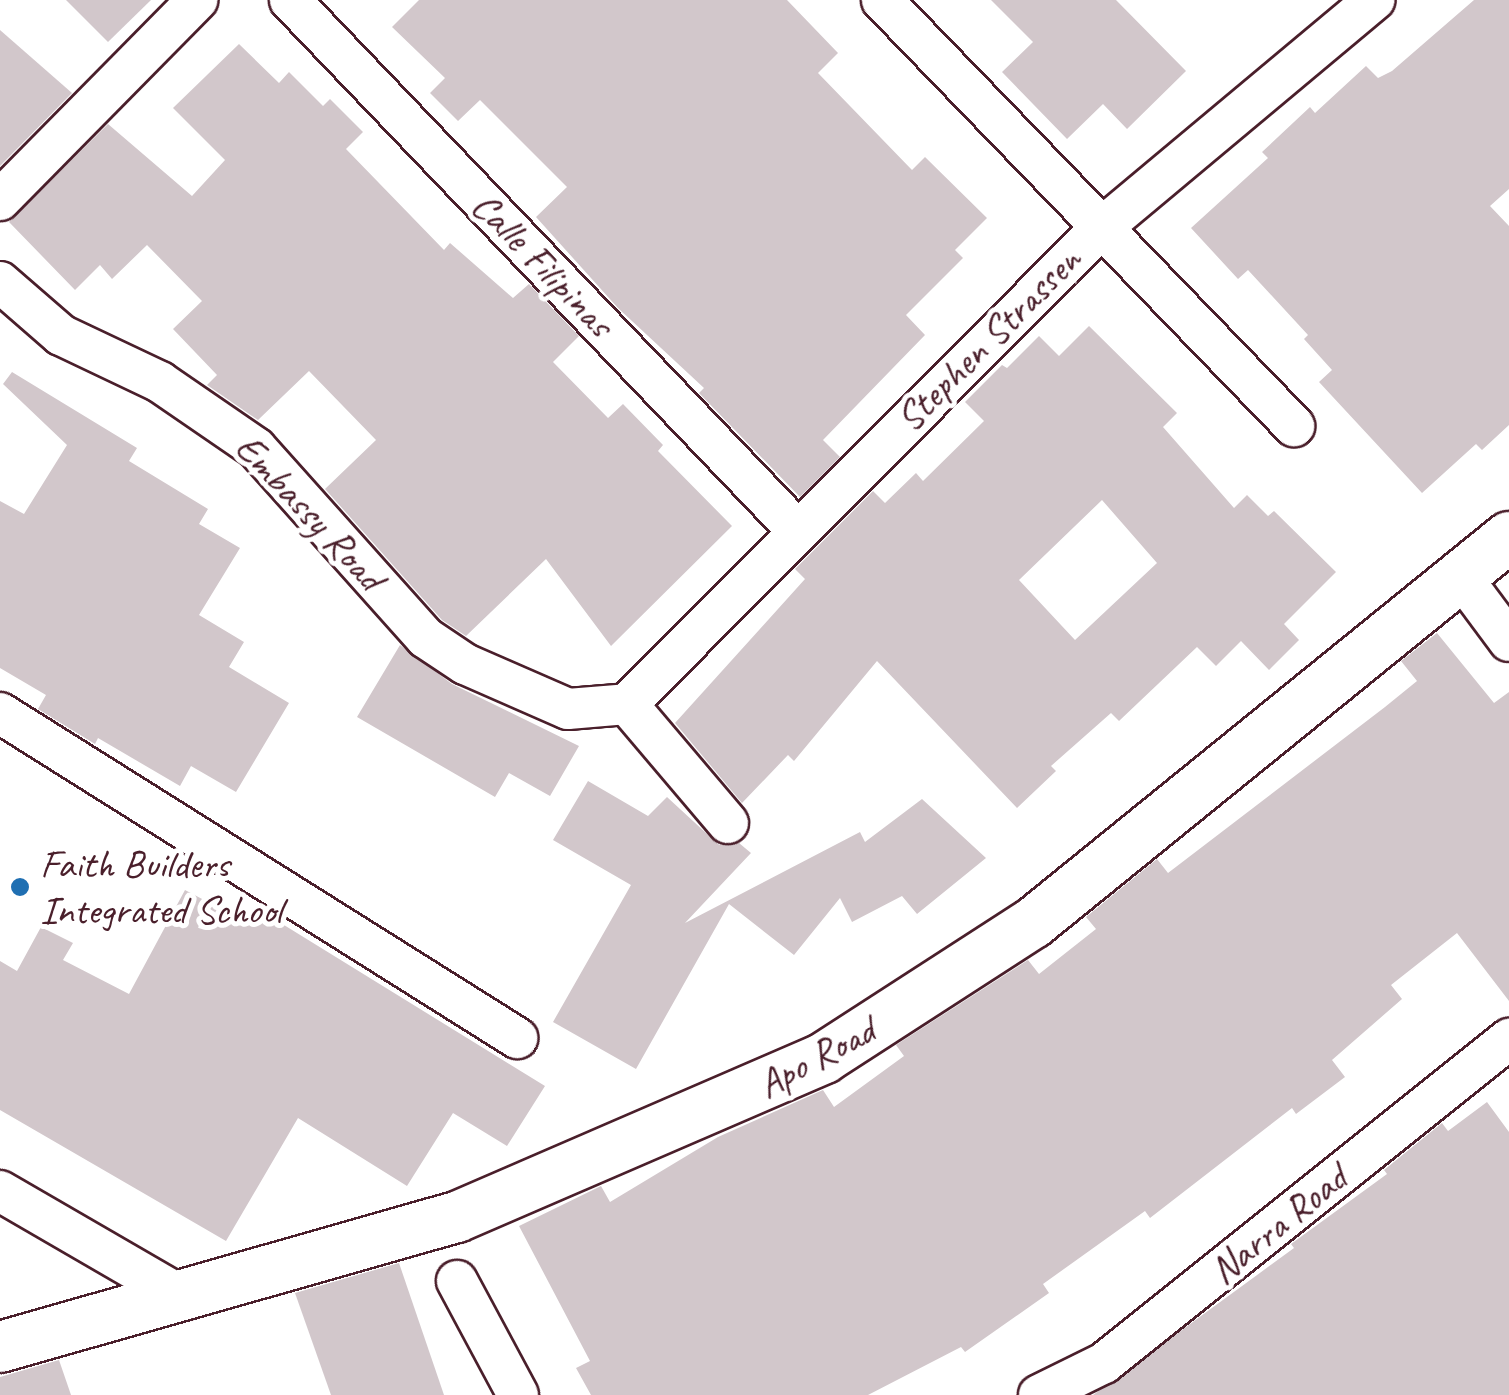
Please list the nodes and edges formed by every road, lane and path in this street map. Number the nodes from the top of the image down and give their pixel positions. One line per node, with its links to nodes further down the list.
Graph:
1 (197, 0): 5 (street)
2 (290, 0): 9 (street, Calle Filipinas)
3 (882, 0): 6 (street)
4 (1374, 0): 6 (street, Stephen Strassen)
5 (0, 200)
6 (1099, 230): 8 (street); 9 (street, Stephen Strassen)
7 (0, 282): 13 (street, Embassy Road)
8 (1294, 426)
9 (796, 529): 13 (street, Stephen Strassen)
10 (1509, 537): 11 (street, Apo Road)
11 (1460, 575): 12 (street); 20 (street, Apo Road)
12 (1509, 641)
13 (627, 704): 15 (street)
14 (0, 714): 16 (street)
15 (728, 824)
16 (518, 1038)
17 (1509, 1038): 23 (street, Narra Road)
18 (0, 1190): 20 (street)
19 (457, 1281): 22 (street)
20 (186, 1299): 21 (street, Apo Road)
21 (0, 1347)
22 (518, 1395)
23 (1039, 1395)

